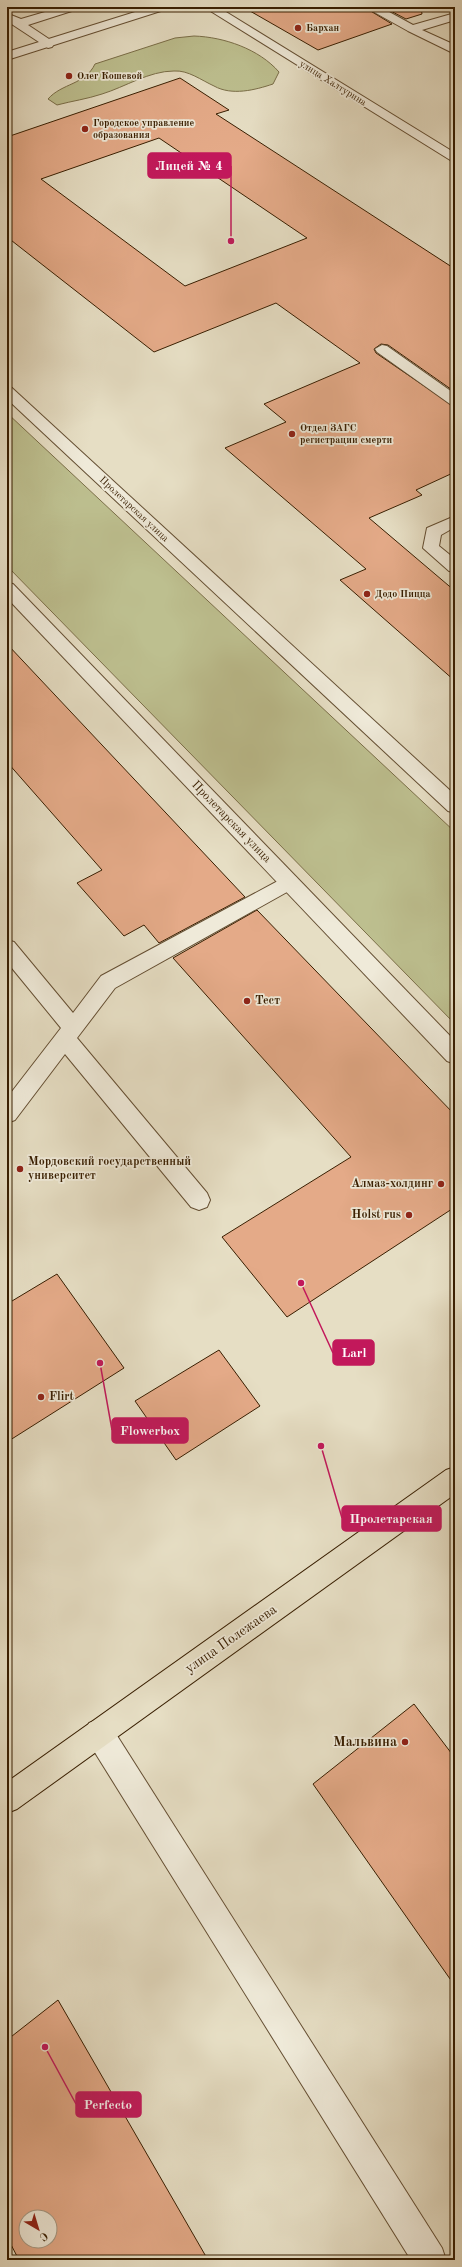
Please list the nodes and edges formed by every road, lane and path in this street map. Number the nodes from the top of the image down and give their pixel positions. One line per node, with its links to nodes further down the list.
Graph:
1 (74, 7): 7 (street)
2 (163, 7): 9 (street)
3 (210, 7): 12 (street, улица Халтурина)
4 (371, 7): 8 (street)
5 (7, 16): 7 (street)
6 (455, 16): 8 (street)
7 (18, 24): 9 (street)
8 (412, 29): 10 (street)
9 (48, 44): 11 (street)
10 (455, 50)
11 (7, 56)
12 (454, 158)
13 (382, 349): 15 (street)
14 (7, 391): 19 (street, Пролетарская улица)
15 (455, 401)
16 (455, 521): 17 (street)
17 (455, 567)
18 (7, 588): 20 (street, Пролетарская улица)
19 (455, 806)
20 (289, 882): 22 (street); 23 (street, Пролетарская улица)
21 (7, 948): 22 (street)
22 (69, 1033): 24 (street); 25 (street)
23 (455, 1055)
24 (7, 1114)
25 (199, 1200)
26 (455, 1479): 27 (main road, улица Полежаева)
27 (99, 1733): 28 (main road, улица Полежаева); 29 (street)
28 (7, 1799)
29 (430, 2260)

